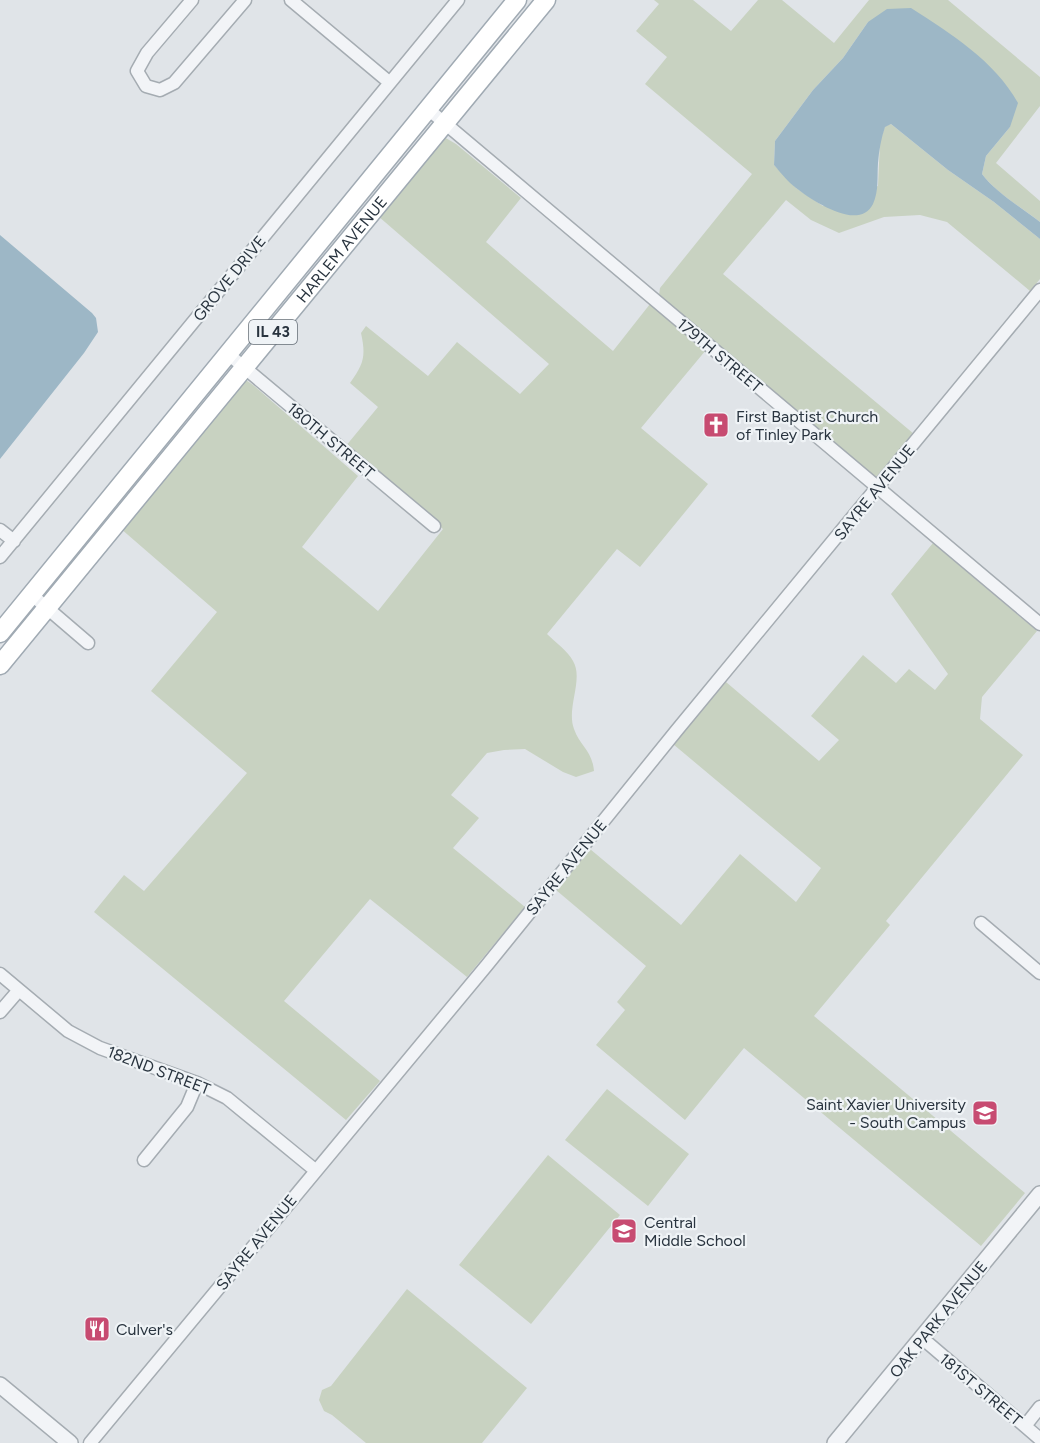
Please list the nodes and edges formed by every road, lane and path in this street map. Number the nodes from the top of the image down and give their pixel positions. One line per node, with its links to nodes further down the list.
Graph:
1 (192, 0): 2 (street)
2 (245, 0)
3 (291, 0): 7 (street)
4 (458, 0): 7 (street, GROVE DRIVE)
5 (518, 0): 8 (main road, HARLEM AVENUE / IL 43)
6 (546, 0): 9 (main road, HARLEM AVENUE / IL 43)
7 (389, 82): 16 (street, GROVE DRIVE)
8 (428, 109): 9 (street, 179TH STREET); 11 (main road, HARLEM AVENUE / IL 43)
9 (445, 123): 12 (main road, HARLEM AVENUE / IL 43); 13 (street, 179TH STREET)
10 (1040, 290): 13 (street, SAYRE AVENUE)
11 (227, 353): 12 (street, 180TH STREET); 18 (main road, HARLEM AVENUE / IL 43)
12 (244, 367): 14 (street, 180TH STREET); 19 (main road, HARLEM AVENUE / IL 43)
13 (878, 487): 20 (street, 179TH STREET); 31 (street, SAYRE AVENUE)
14 (434, 526)
15 (0, 530): 16 (street)
16 (14, 541): 17 (street, GROVE DRIVE)
17 (0, 557)
18 (32, 595): 19 (street); 21 (main road, HARLEM AVENUE / IL 43)
19 (46, 607): 22 (street); 23 (main road, HARLEM AVENUE / IL 43)
20 (1040, 624)
21 (0, 633)
22 (88, 643)
23 (0, 665)
24 (981, 923): 25 (street)
25 (1040, 973)
26 (0, 974): 27 (street, 182ND STREET)
27 (19, 990): 28 (street); 29 (street, 182ND STREET)
28 (0, 1012)
29 (197, 1083): 30 (street); 31 (street, 182ND STREET)
30 (144, 1160)
31 (315, 1170): 39 (street, SAYRE AVENUE)
32 (1040, 1194): 33 (street, OAK PARK AVENUE)
33 (922, 1338): 36 (street, 181ST STREET); 40 (street, OAK PARK AVENUE)
34 (0, 1385): 38 (street)
35 (1040, 1407): 36 (street)
36 (1025, 1426): 37 (street, 181ST STREET)
37 (1040, 1439)
38 (70, 1443)
39 (90, 1443)
40 (836, 1443)

